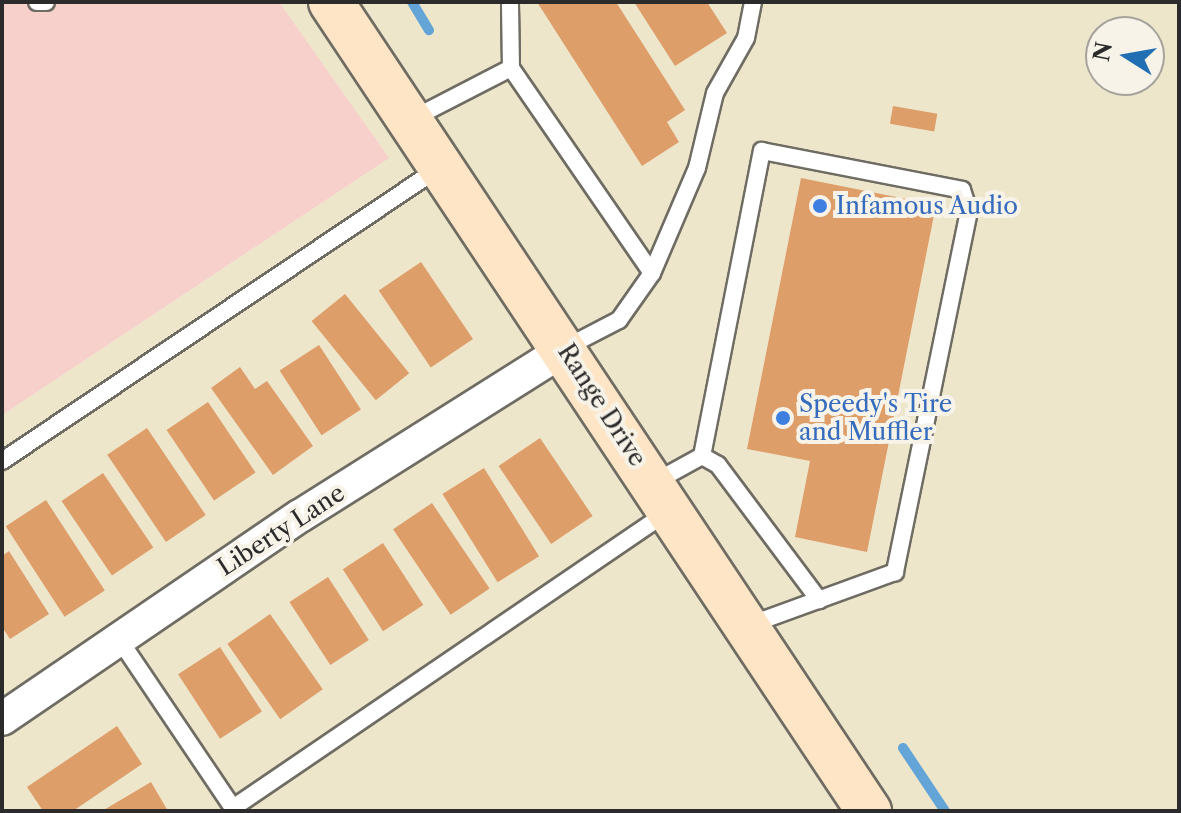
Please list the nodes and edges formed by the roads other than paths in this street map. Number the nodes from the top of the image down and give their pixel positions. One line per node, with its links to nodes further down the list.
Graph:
1 (37, 2): 2 (lane)
2 (46, 2)
3 (331, 2): 7 (street, Range Drive)
4 (510, 2): 6 (lane)
5 (753, 2): 9 (lane)
6 (511, 68): 7 (lane); 9 (lane)
7 (410, 120): 8 (street, Range Drive)
8 (441, 166): 10 (street, Range Drive); 12 (lane)
9 (652, 273): 10 (lane)
10 (565, 349): 13 (street, Range Drive); 16 (street, Liberty Lane)
11 (702, 456): 13 (lane); 14 (lane); 14 (lane)
12 (2, 461)
13 (662, 497): 15 (street, Range Drive); 18 (lane)
14 (819, 600): 15 (lane)
15 (747, 626): 19 (street, Range Drive)
16 (119, 639): 17 (street, Liberty Lane); 18 (lane)
17 (2, 719)
18 (234, 810)
19 (869, 811)

